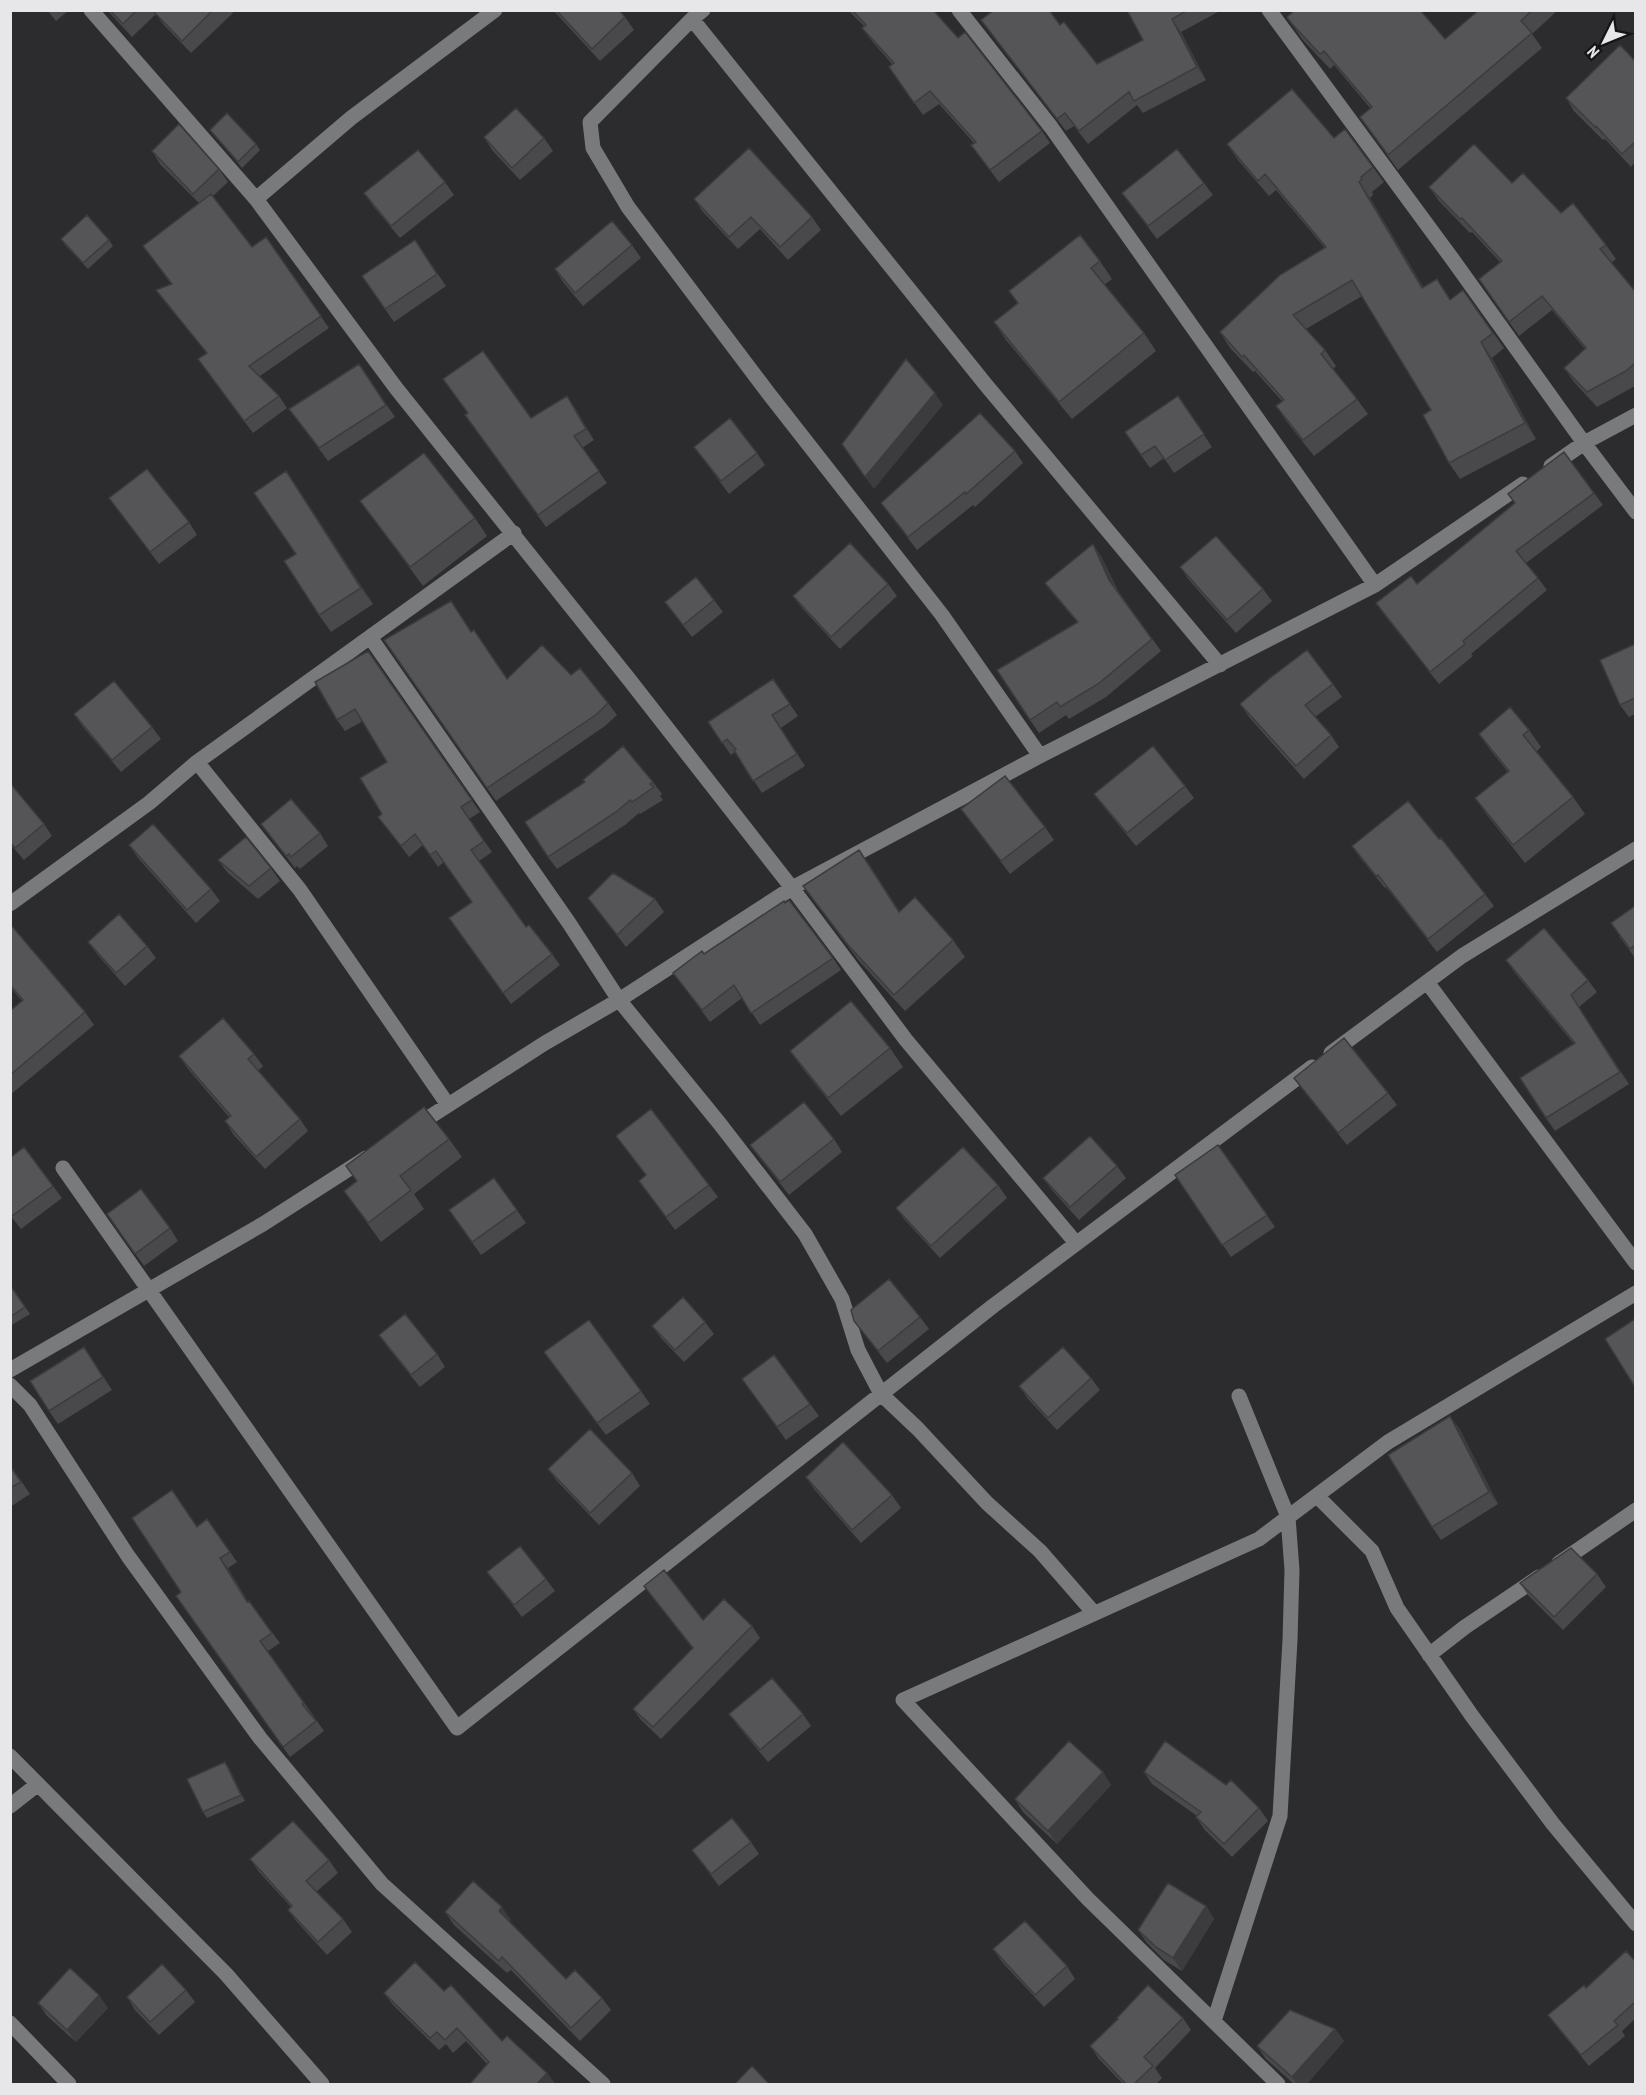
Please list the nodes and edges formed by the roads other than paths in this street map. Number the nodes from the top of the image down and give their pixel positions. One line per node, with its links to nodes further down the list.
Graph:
1 (90, 10): 6 (street)
2 (495, 10): 6 (street)
3 (958, 10): 11 (street)
4 (1269, 10): 8 (street)
5 (697, 15): 13 (street); 14 (street)
6 (256, 199): 10 (street)
7 (1635, 415): 8 (street)
8 (1584, 443): 9 (street); 11 (street)
9 (1635, 512)
10 (514, 532): 12 (street); 17 (street)
11 (1375, 585): 13 (street)
12 (370, 637): 15 (street); 20 (street)
13 (1220, 665): 14 (street)
14 (1040, 756): 17 (street)
15 (197, 762): 18 (street); 21 (street)
16 (1635, 849): 19 (street)
17 (792, 888): 20 (street); 25 (street)
18 (10, 904)
19 (1427, 982): 25 (street); 26 (street)
20 (619, 1000): 21 (street); 31 (street)
21 (448, 1105): 22 (street)
22 (400, 1136)
23 (381, 1149): 27 (street)
24 (63, 1167): 27 (street)
25 (1076, 1243): 31 (street)
26 (1635, 1263)
27 (150, 1290): 29 (street); 31 (street)
28 (1635, 1293): 33 (street)
29 (10, 1370)
30 (10, 1385): 46 (street)
31 (881, 1395): 36 (street)
32 (1239, 1396): 35 (street)
33 (1317, 1496): 35 (street); 37 (street)
34 (1635, 1510): 37 (street)
35 (1288, 1517): 36 (street); 42 (street)
36 (1094, 1613): 42 (street)
37 (1429, 1655): 41 (street)
38 (10, 1756): 39 (street)
39 (38, 1784): 40 (street); 45 (street)
40 (10, 1806)
41 (1635, 1924)
42 (1214, 2021): 47 (street)
43 (10, 2023): 44 (street)
44 (69, 2085)
45 (322, 2085)
46 (603, 2085)
47 (1278, 2085)

